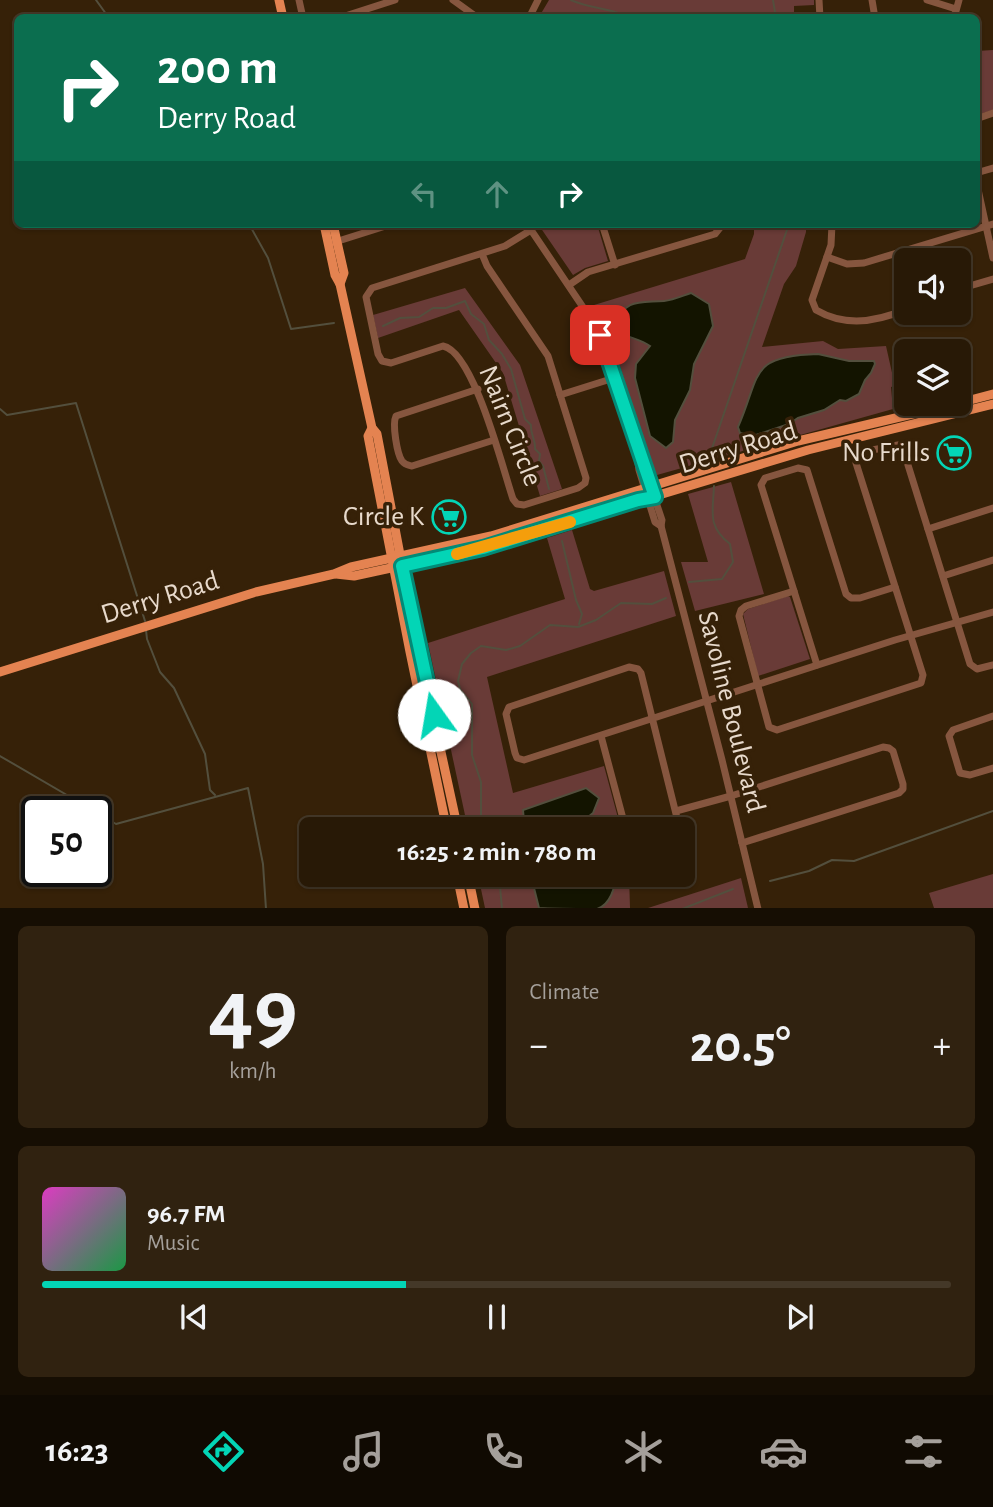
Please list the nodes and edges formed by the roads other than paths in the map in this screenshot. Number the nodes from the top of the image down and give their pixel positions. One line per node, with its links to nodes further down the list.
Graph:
1 (395, 0): 6 (street)
2 (453, 0): 7 (street)
3 (928, 0): 5 (street)
4 (959, 0): 5 (street)
5 (955, 13)
6 (351, 14)
7 (470, 14)
8 (980, 193): 9 (street)
9 (990, 225): 20 (street); 21 (street)
10 (326, 228): 18 (main road)
11 (333, 228): 18 (main road)
12 (379, 228): 18 (street)
13 (528, 228): 19 (street, Nairn Circle)
14 (530, 228): 24 (street, Savoline Boulevard)
15 (604, 228): 22 (street)
16 (720, 228): 22 (street)
17 (832, 228): 20 (street)
18 (332, 243): 39 (main road)
19 (482, 254): 28 (street, Nairn Circle); 30 (street, Nairn Circle)
20 (827, 257): 26 (street)
21 (993, 258)
22 (615, 265): 24 (street)
23 (993, 279): 25 (street)
24 (569, 285): 27 (street, Savoline Boulevard)
25 (971, 285)
26 (894, 314)
27 (614, 378): 30 (street); 35 (street, Savoline Boulevard)
28 (478, 389): 34 (street, Nairn Circle); 34 (street)
29 (993, 394): 31 (main road, Derry Road)
30 (560, 395): 34 (street, Nairn Circle)
31 (971, 400)
32 (993, 404): 35 (main road, Derry Road)
33 (906, 416): 35 (main road, Derry Road)
34 (494, 440)
35 (650, 493): 39 (main road, Derry Road); 50 (street, Savoline Boulevard)
36 (993, 508): 37 (street)
37 (928, 529): 40 (street); 41 (street)
38 (993, 560): 40 (street)
39 (397, 562): 48 (main road, Derry Road); 57 (main road); 58 (main road)
40 (943, 576): 44 (street)
41 (895, 587): 42 (street); 45 (street)
42 (794, 591): 46 (street); 49 (street)
43 (993, 612): 44 (street)
44 (958, 623): 45 (street); 47 (street)
45 (910, 635): 46 (street); 49 (street)
46 (817, 665): 49 (street)
47 (993, 665)
48 (0, 671)
49 (756, 684): 50 (street)
50 (705, 701): 52 (street); 55 (street, Savoline Boulevard)
51 (993, 716): 54 (street)
52 (652, 720): 53 (street); 53 (street); 56 (street)
53 (601, 736): 59 (street)
54 (993, 768)
55 (731, 796): 56 (street); 61 (street, Savoline Boulevard); 61 (street)
56 (676, 811): 60 (street)
57 (445, 817)
58 (455, 817)
59 (623, 817)
60 (677, 817)
61 (742, 843): 66 (street, Savoline Boulevard)
62 (460, 887): 64 (main road)
63 (471, 887): 65 (main road)
64 (464, 908)
65 (475, 908)
66 (758, 908)

